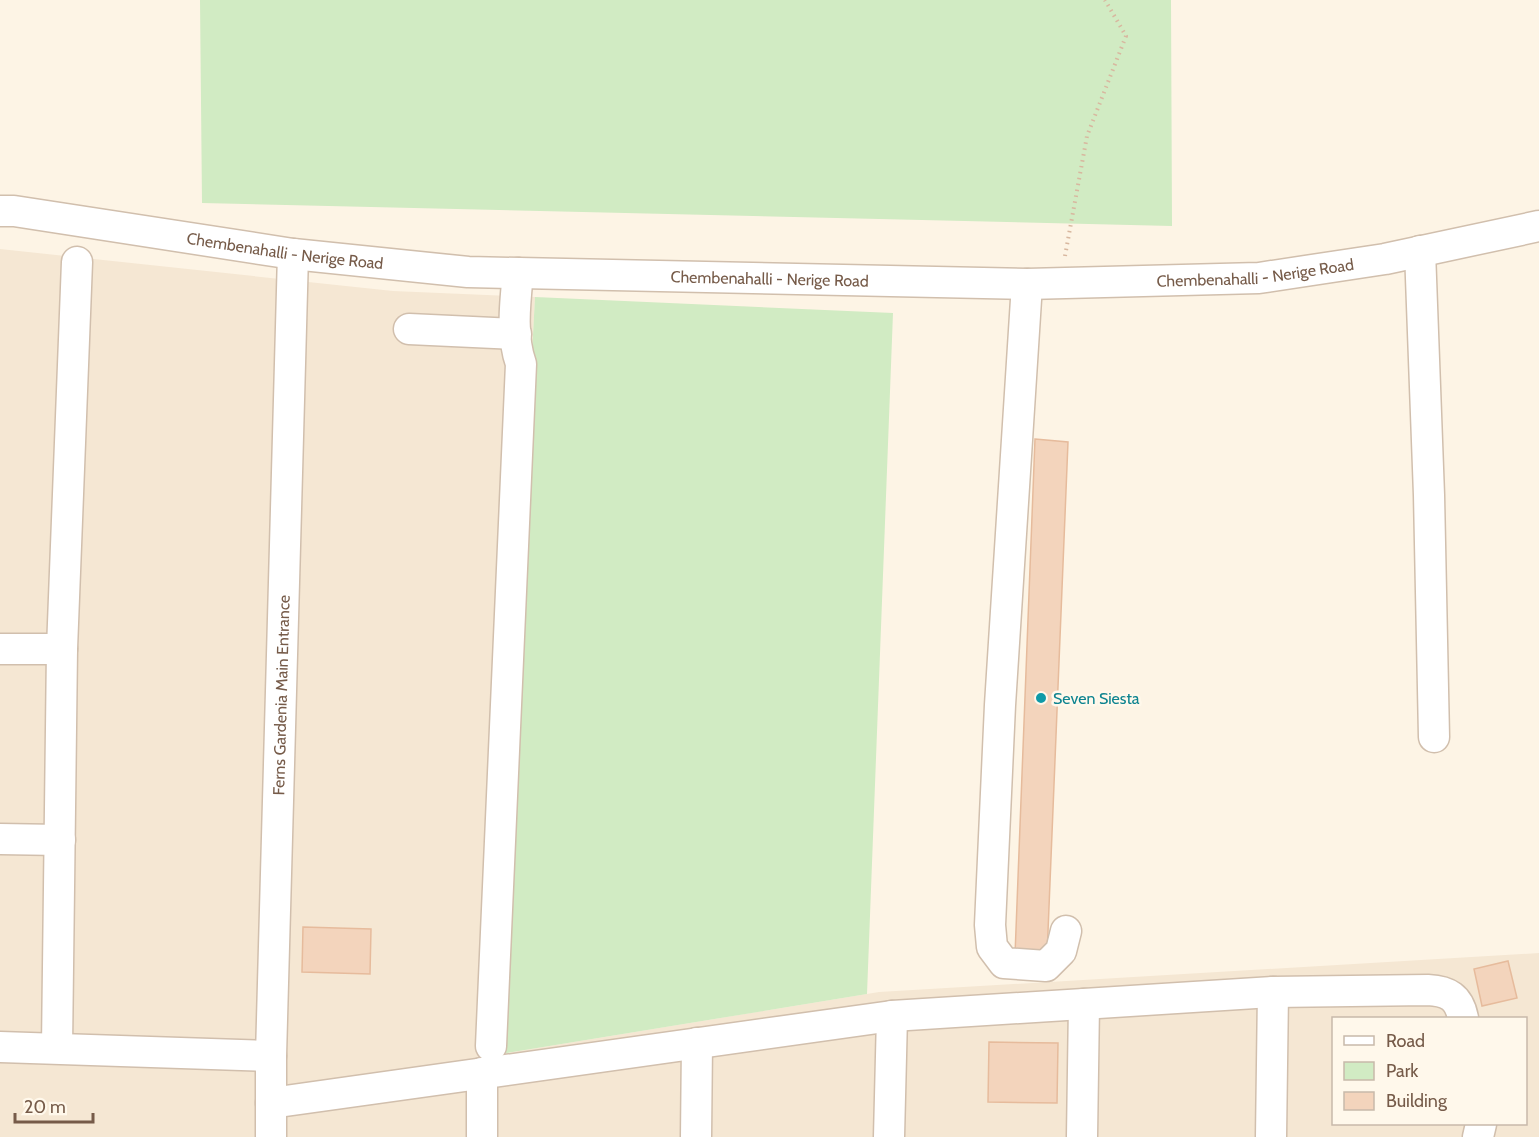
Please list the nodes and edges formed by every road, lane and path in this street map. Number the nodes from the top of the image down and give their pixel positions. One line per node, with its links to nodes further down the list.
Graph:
1 (1105, 0): 8 (path)
2 (0, 210): 5 (street, Chembenahalli - Nerige Road)
3 (1539, 226): 4 (street, Chembenahalli - Nerige Road)
4 (1420, 251): 8 (street, Chembenahalli - Nerige Road); 14 (street)
5 (293, 254): 7 (street, Chembenahalli - Nerige Road); 25 (street, Ferns Gardenia Main Entrance)
6 (77, 262): 13 (street)
7 (518, 273): 9 (street, Chembenahalli - Nerige Road); 11 (street)
8 (1060, 283): 9 (street, Chembenahalli - Nerige Road)
9 (1027, 284): 17 (street)
10 (409, 329): 11 (street)
11 (516, 334): 26 (street)
12 (0, 649): 13 (street)
13 (62, 649): 16 (street)
14 (1434, 737)
15 (0, 839): 16 (street)
16 (60, 840): 24 (street)
17 (1066, 931)
18 (1273, 992): 19 (street); 21 (street); 33 (street)
19 (1084, 1004): 20 (street); 32 (street)
20 (892, 1016): 22 (street); 31 (street)
21 (1463, 1017)
22 (697, 1043): 26 (street); 30 (street)
23 (0, 1047): 24 (street)
24 (57, 1047): 25 (street)
25 (271, 1056): 27 (street, Ferns Gardenia Main Entrance)
26 (487, 1060): 27 (street); 29 (street)
27 (272, 1103): 28 (street, Ferns Gardenia Main Entrance)
28 (271, 1137)
29 (482, 1137)
30 (696, 1137)
31 (889, 1137)
32 (1082, 1137)
33 (1271, 1137)

